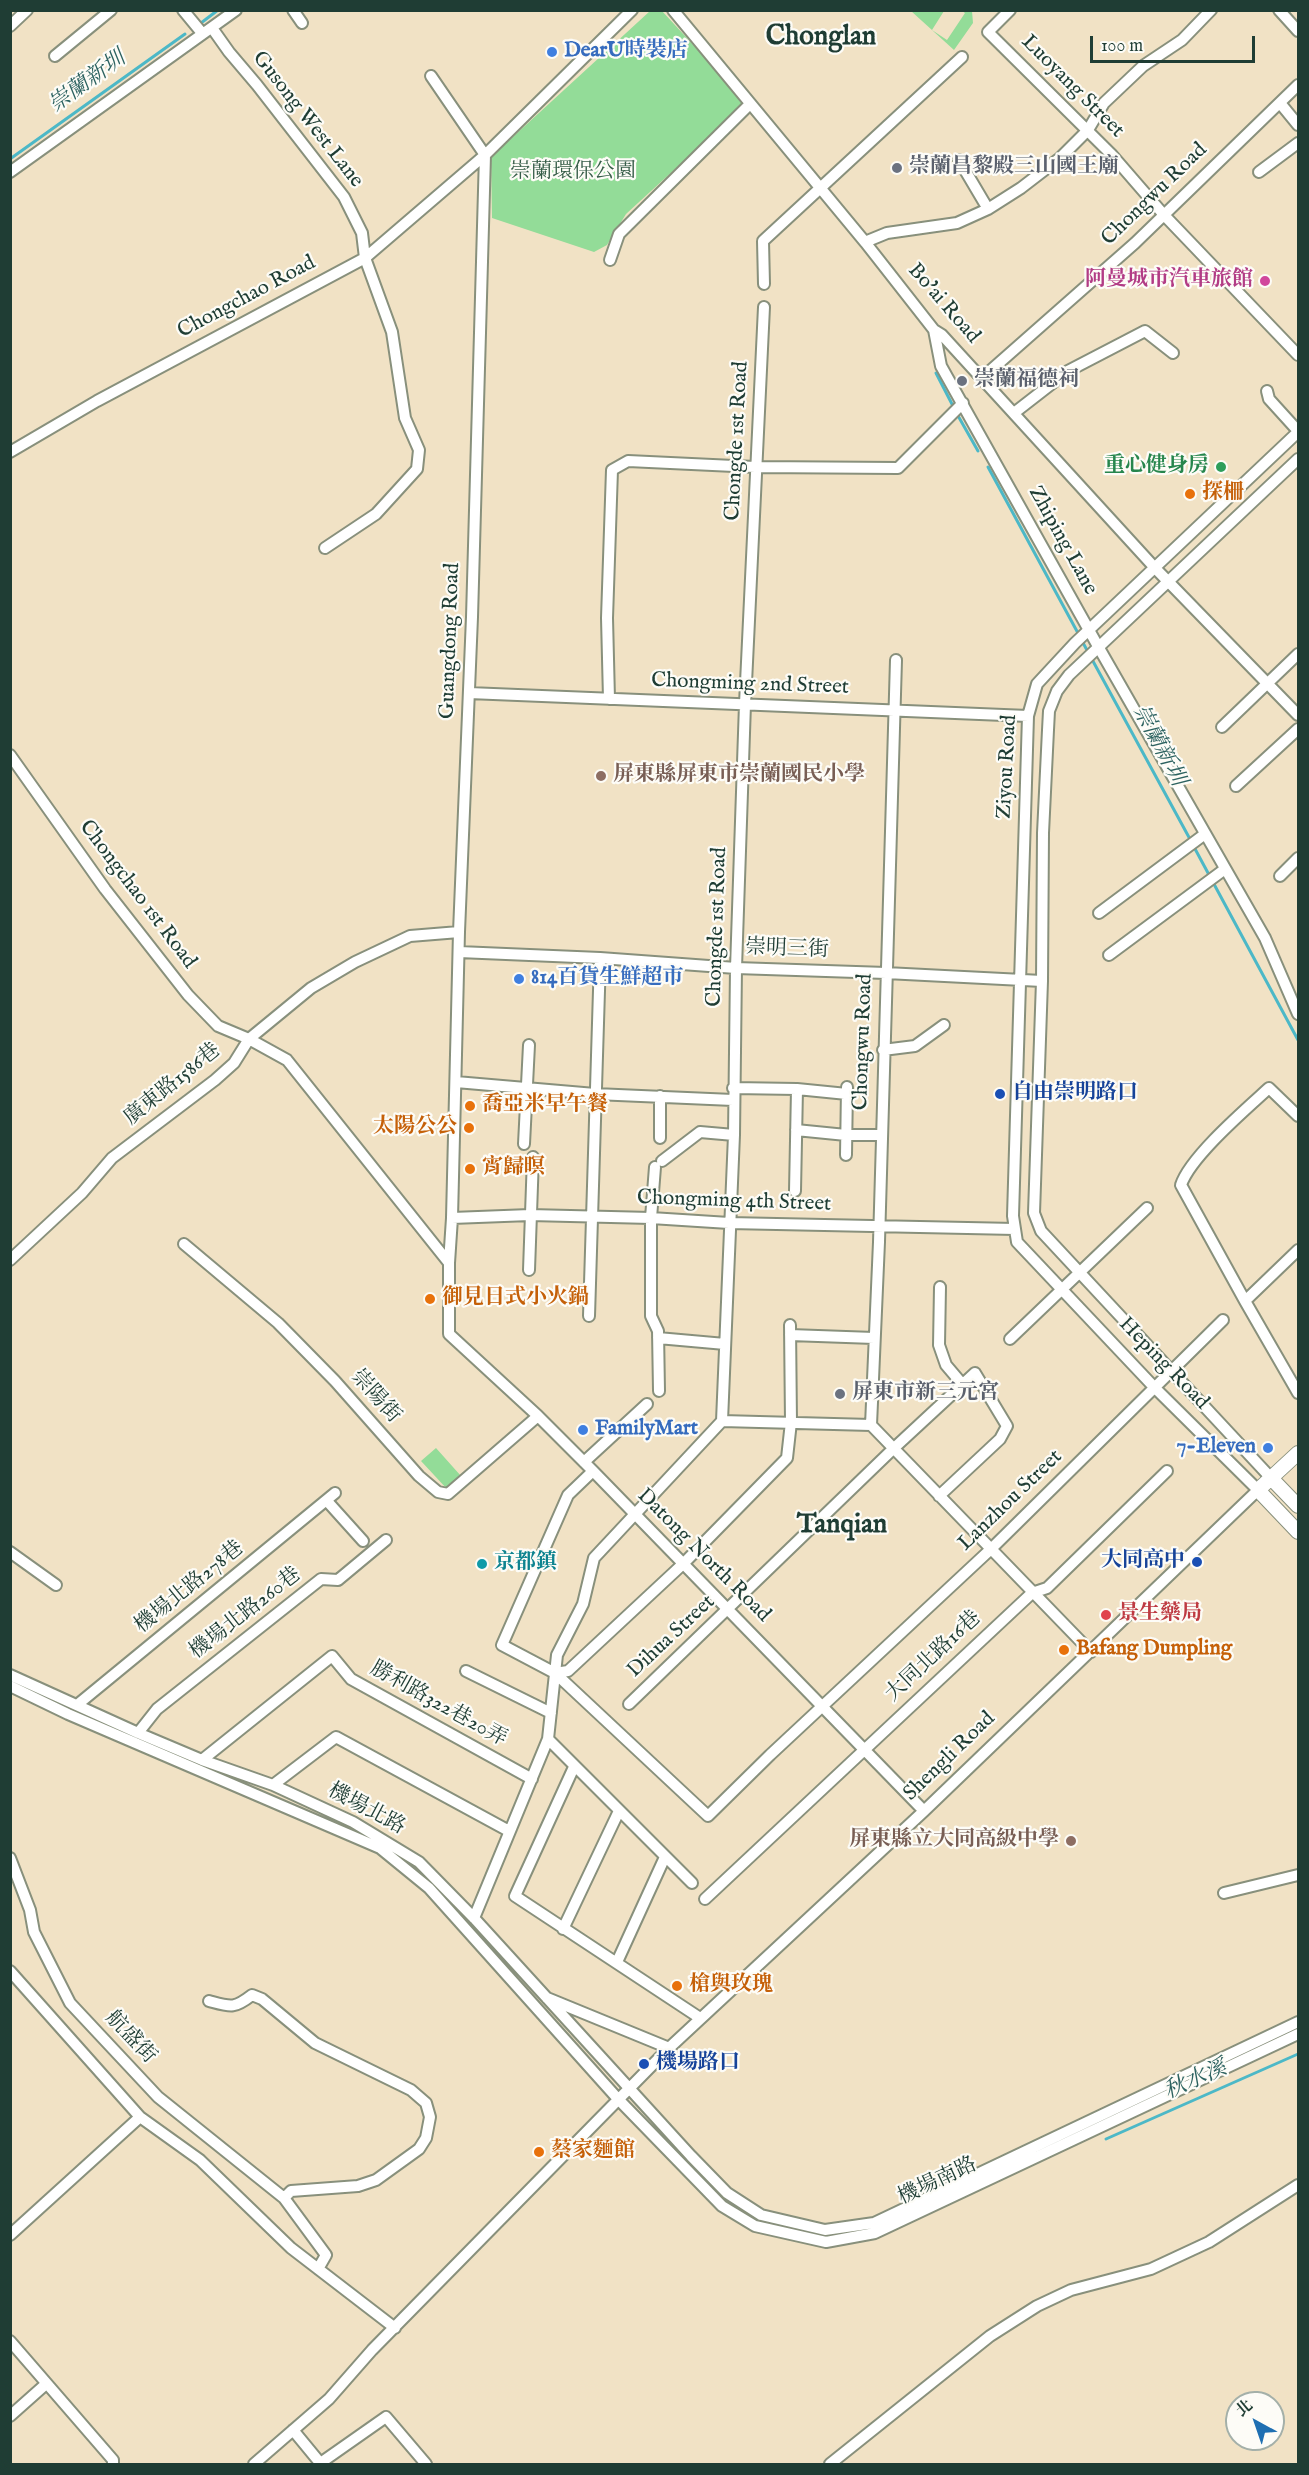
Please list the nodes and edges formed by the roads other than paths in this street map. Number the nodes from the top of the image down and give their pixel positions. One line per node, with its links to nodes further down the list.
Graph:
1 (27, 10): 12 (street)
2 (111, 10): 16 (street)
3 (183, 10): 15 (street)
4 (236, 10): 13 (street)
5 (293, 10): 11 (street)
6 (632, 10): 25 (street)
7 (673, 10): 21 (street, Bo'ai Road)
8 (1010, 10): 23 (street, Luoyang Street)
9 (1210, 10): 23 (street)
10 (1280, 10): 14 (street)
11 (302, 23)
12 (10, 26)
13 (212, 28): 15 (street); 33 (street, Gusong West Lane)
14 (1299, 31)
15 (202, 33): 27 (street)
16 (55, 56)
17 (962, 57): 29 (street)
18 (431, 76): 25 (street)
19 (1299, 85): 20 (street, Chongwu Road)
20 (1280, 103): 22 (street); 31 (street, Chongwu Road)
21 (750, 104): 29 (street, Bo'ai Road); 34 (street)
22 (1299, 125)
23 (1088, 130): 30 (street); 31 (street, Luoyang Street)
24 (1299, 143): 28 (street)
25 (485, 155): 33 (street, Chongchao Road); 56 (street, Guangdong Road)
26 (959, 160): 30 (street)
27 (10, 172)
28 (1259, 172)
29 (821, 189): 32 (street, Bo'ai Road); 35 (street)
30 (988, 209): 32 (street)
31 (1164, 215): 39 (street, Luoyang Street); 40 (street, Chongwu Road)
32 (865, 242): 37 (street, Bo'ai Road)
33 (365, 258): 45 (street, Chongchao Road); 48 (street, Gusong West Lane)
34 (610, 260)
35 (764, 284)
36 (764, 307): 47 (street, Chongde 1st Road)
37 (934, 330): 40 (street, Bo'ai Road); 42 (street, Zhiping Lane)
38 (1173, 353): 43 (street)
39 (1299, 355)
40 (982, 378): 43 (street, Bo'ai Road)
41 (1268, 391): 44 (street)
42 (961, 405): 47 (street); 51 (street, Zhiping Lane)
43 (1014, 413): 49 (street, Bo'ai Road)
44 (1299, 431): 49 (street, Ziyou Road)
45 (10, 452)
46 (1299, 459): 50 (street, Ziyou Road)
47 (755, 467): 57 (street); 58 (street, Chongde 1st Road)
48 (326, 548)
49 (1155, 568): 50 (street, Bo'ai Road); 51 (street, Ziyou Road)
50 (1168, 582): 52 (street, Ziyou Road); 55 (street, Bo'ai Road)
51 (1087, 633): 52 (street, Zhiping Lane); 61 (street, Ziyou Road)
52 (1096, 651): 66 (street, Zhiping Lane); 78 (street, Ziyou Road)
53 (1299, 654): 55 (street)
54 (896, 660): 59 (street, Chongwu Road)
55 (1268, 683): 60 (street, Bo'ai Road); 62 (street)
56 (469, 693): 57 (street, Chongming 2nd Street); 71 (street, Guangdong Road)
57 (609, 699): 58 (street, Chongming 2nd Street)
58 (745, 704): 59 (street, Chongming 2nd Street); 75 (street, Chongde 1st Road)
59 (894, 711): 61 (street, Chongming 2nd Street); 76 (street, Chongwu Road)
60 (1299, 715)
61 (1028, 716): 77 (street, Ziyou Road)
62 (1222, 727)
63 (1299, 729): 65 (street)
64 (10, 755): 81 (street, Chongchao 1st Road)
65 (1236, 786)
66 (1197, 841): 68 (street, Zhiping Lane); 70 (street)
67 (1299, 858): 69 (street)
68 (1216, 876): 73 (street); 79 (street, Zhiping Lane)
69 (1280, 876)
70 (1100, 913)
71 (459, 933): 72 (street, Guangdong Road); 81 (street)
72 (459, 952): 74 (street, 崇明三街); 84 (street, Guangdong Road)
73 (1109, 955)
74 (600, 958): 75 (street, 崇明三街); 88 (street)
75 (736, 968): 76 (street, 崇明三街); 85 (street, Chongde 1st Road)
76 (886, 973): 77 (street, 崇明三街); 83 (street, Chongwu Road)
77 (1021, 980): 78 (street, 崇明三街); 104 (street, Ziyou Road)
78 (1042, 981): 102 (street, Ziyou Road)
79 (1299, 1014)
80 (944, 1025): 83 (street)
81 (249, 1039): 113 (street, 廣東路1586巷); 114 (street, 廣東路1586巷)
82 (529, 1045): 86 (street)
83 (883, 1050): 95 (street, Chongwu Road)
84 (456, 1082): 86 (street); 106 (street, Guangdong Road)
85 (733, 1088): 87 (street); 90 (street, Chongde 1st Road)
86 (527, 1089): 88 (street); 97 (street)
87 (797, 1089): 92 (street); 94 (street)
88 (595, 1094): 89 (street); 105 (street)
89 (660, 1096): 90 (street); 96 (street)
90 (733, 1100): 93 (street, Chongde 1st Road)
91 (1299, 1116): 119 (street)
92 (796, 1130): 94 (street); 100 (street)
93 (734, 1135): 107 (street); 108 (street, Chongde 1st Road)
94 (846, 1135): 95 (street); 98 (street)
95 (880, 1135): 109 (street, Chongwu Road)
96 (660, 1138)
97 (524, 1144)
98 (846, 1155)
99 (533, 1157): 103 (street)
100 (795, 1191)
101 (1147, 1208): 116 (street)
102 (1034, 1213): 116 (street, Heping Road)
103 (530, 1215): 105 (street, Chongming 4th Street); 106 (street, Chongming 4th Street); 115 (street)
104 (1013, 1216): 110 (street, Heping Road)
105 (592, 1217): 107 (street, Chongming 4th Street); 120 (street)
106 (452, 1218): 114 (street, Guangdong Road)
107 (651, 1218): 108 (street, Chongming 4th Street); 123 (street)
108 (729, 1223): 109 (street, Chongming 4th Street); 126 (street, Chongde 1st Road)
109 (879, 1226): 110 (street, Chongming 4th Street); 124 (street, Chongwu Road)
110 (1015, 1229): 118 (street, Heping Road)
111 (184, 1244): 133 (street, 崇陽街)
112 (1299, 1250): 119 (street)
113 (10, 1260)
114 (449, 1263): 122 (street, Guangdong Road)
115 (528, 1270)
116 (1079, 1273): 118 (street); 127 (street, Heping Road)
117 (940, 1287): 128 (street)
118 (1061, 1291): 125 (street); 129 (street, Heping Road)
119 (1245, 1301): 131 (street)
120 (589, 1316)
121 (1222, 1320): 127 (street, Lanzhou Street)
122 (449, 1334): 133 (street, Datong North Road)
123 (658, 1338): 126 (street); 130 (street)
124 (874, 1338): 135 (street); 136 (street, Chongwu Road)
125 (1010, 1339)
126 (725, 1344): 134 (street, Chongde 1st Road)
127 (1172, 1370): 129 (street, Lanzhou Street); 142 (street, Heping Road)
128 (963, 1384): 137 (street, Dihua Street); 144 (street, Dihua Street)
129 (1154, 1387): 143 (street, Heping Road); 150 (street, Lanzhou Street)
130 (659, 1391)
131 (1299, 1393)
132 (647, 1404): 139 (street)
133 (538, 1416): 139 (street, Datong North Road)
134 (722, 1421): 135 (street); 146 (street)
135 (791, 1422): 136 (street); 152 (street)
136 (871, 1425): 137 (street)
137 (893, 1449): 144 (street); 155 (street, Dihua Street)
138 (1299, 1453): 142 (main road, Shengli Road)
139 (584, 1462): 140 (street, Datong North Road)
140 (593, 1471): 146 (street, Datong North Road); 158 (street)
141 (1167, 1471): 154 (street, 大同北路16巷)
142 (1271, 1478): 143 (main road, Shengli Road); 145 (main road, Heping Road)
143 (1258, 1491): 147 (main road, Heping Road); 156 (street, Shengli Road)
144 (939, 1496): 150 (street)
145 (1299, 1506)
146 (634, 1514): 152 (street, Datong North Road); 158 (street)
147 (1299, 1532)
148 (386, 1540): 165 (street, 機場北路260巷)
149 (363, 1541): 162 (street, 機場北路278巷)
150 (991, 1549): 154 (street); 163 (street, Lanzhou Street)
151 (10, 1552): 153 (street)
152 (684, 1563): 155 (street, Datong North Road); 158 (street)
153 (56, 1585)
154 (1032, 1593): 156 (street); 167 (street, 大同北路16巷)
155 (729, 1610): 161 (street, Dihua Street); 163 (street, Datong North Road)
156 (1091, 1652): 173 (street, Shengli Road)
157 (466, 1671): 164 (street)
158 (555, 1673): 163 (street, Lanzhou Street); 164 (street)
159 (10, 1675): 162 (street, 機場北路)
160 (10, 1686): 187 (street, 機場北路)
161 (629, 1704)
162 (76, 1705): 165 (street, 機場北路)
163 (822, 1706): 167 (street, Datong North Road)
164 (551, 1713): 166 (street)
165 (138, 1733): 168 (street, 機場北路)
166 (548, 1739): 169 (street); 170 (street)
167 (863, 1751): 173 (street, Datong North Road); 180 (street, 大同北路16巷)
168 (202, 1760): 170 (street, 勝利路322巷20弄); 171 (street, 機場北路)
169 (574, 1767): 172 (street); 182 (street)
170 (532, 1779): 174 (street)
171 (273, 1785): 174 (street); 181 (street, 機場北路)
172 (619, 1811): 175 (street); 182 (street)
173 (924, 1811): 188 (street, Shengli Road)
174 (509, 1831): 181 (street)
175 (665, 1857): 178 (street); 183 (street)
176 (10, 1858): 196 (street, 航盛街)
177 (1299, 1875): 179 (street)
178 (692, 1883)
179 (1224, 1893)
180 (705, 1899)
181 (474, 1918): 185 (street, 機場北路)
182 (563, 1929): 183 (street)
183 (617, 1962): 188 (street)
184 (10, 1971): 194 (street)
185 (544, 1996): 187 (street); 191 (street); 192 (street, 機場北路)
186 (209, 2001): 196 (street)
187 (534, 2006): 193 (street, 機場北路)
188 (700, 2019): 191 (street, Shengli Road)
189 (1299, 2022): 192 (street, 機場南路)
190 (1299, 2034): 193 (street, 機場南路)
191 (669, 2048): 192 (street, Shengli Road)
192 (628, 2088): 193 (street, Shengli Road)
193 (618, 2099): 199 (street, Shengli Road)
194 (140, 2117): 197 (street); 198 (street)
195 (1299, 2185): 208 (street)
196 (284, 2198): 198 (street, 航盛街)
197 (10, 2235)
198 (318, 2269): 199 (street)
199 (395, 2328): 203 (street, Shengli Road)
200 (10, 2341): 201 (street)
201 (46, 2384): 202 (street); 204 (street)
202 (10, 2416)
203 (293, 2430): 205 (street, Shengli Road); 206 (street)
204 (113, 2464)
205 (254, 2464)
206 (320, 2464): 207 (street)
207 (426, 2464)
208 (830, 2464)

